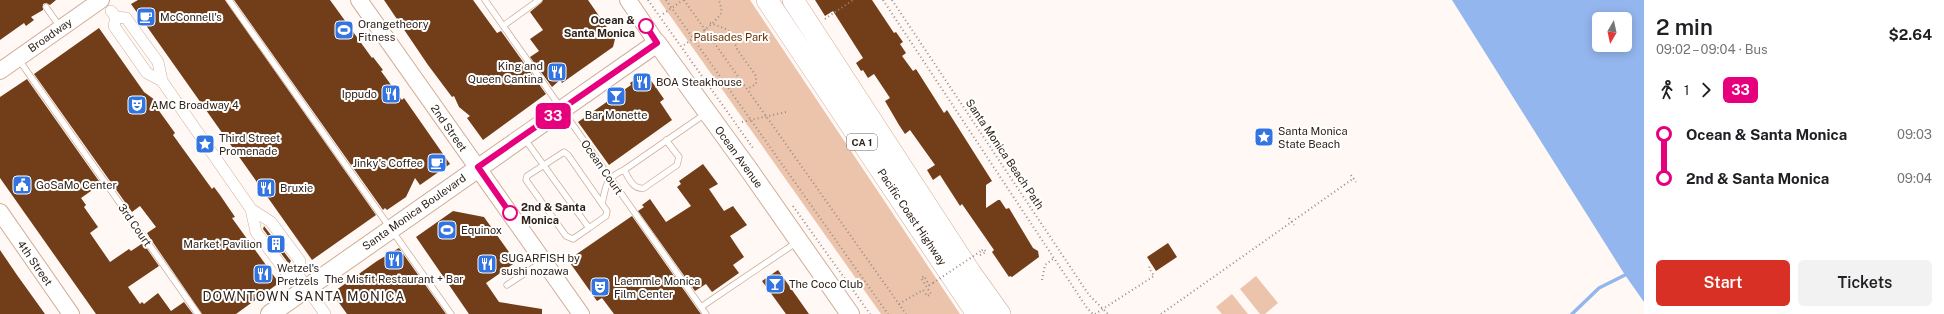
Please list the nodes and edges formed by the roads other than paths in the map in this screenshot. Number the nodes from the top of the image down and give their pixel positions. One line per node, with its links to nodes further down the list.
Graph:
1 (229, 0): 27 (lane)
2 (359, 0): 20 (street, 2nd Street)
3 (485, 0): 10 (lane, Ocean Court)
4 (539, 0): 10 (lane)
5 (628, 0): 12 (street, Ocean Avenue)
6 (767, 0): 41 (highway, Pacific Coast Highway / CA 1)
7 (793, 0): 42 (highway, Pacific Coast Highway / CA 1)
8 (46, 8): 11 (lane)
9 (110, 9): 11 (street, Broadway); 24 (street)
10 (503, 26): 15 (lane, Ocean Court)
11 (61, 28): 13 (street, Broadway)
12 (657, 43): 15 (main road, Santa Monica Boulevard); 16 (main road, Ocean Avenue)
13 (17, 59): 14 (street, Broadway); 34 (lane, 3rd Court)
14 (0, 71)
15 (562, 110): 17 (main road, Santa Monica Boulevard); 22 (lane, Ocean Court)
16 (707, 113): 18 (lane); 28 (main road, Ocean Avenue)
17 (522, 137): 19 (lane); 20 (main road, Santa Monica Boulevard)
18 (666, 140): 21 (lane); 21 (lane)
19 (544, 165): 23 (lane); 26 (lane); 26 (lane)
20 (478, 167): 27 (main road, Santa Monica Boulevard); 29 (street, 2nd Street)
21 (624, 170): 22 (lane)
22 (610, 178): 23 (lane); 32 (lane, Ocean Court)
23 (602, 204): 26 (lane)
24 (251, 209): 30 (street); 30 (street)
25 (0, 212): 33 (street, 4th Street)
26 (589, 228)
27 (390, 229): 30 (main road, Santa Monica Boulevard); 37 (lane)
28 (799, 241): 32 (lane); 40 (main road, Ocean Avenue)
29 (543, 260): 31 (lane); 38 (street, 2nd Street)
30 (302, 282): 35 (main road, Santa Monica Boulevard); 36 (street)
31 (507, 285)
32 (700, 307): 39 (lane, Ocean Court)
33 (71, 314)
34 (198, 314)
35 (270, 314)
36 (325, 314)
37 (451, 314)
38 (581, 314)
39 (706, 314)
40 (850, 314)
41 (977, 314)
42 (1000, 314)

